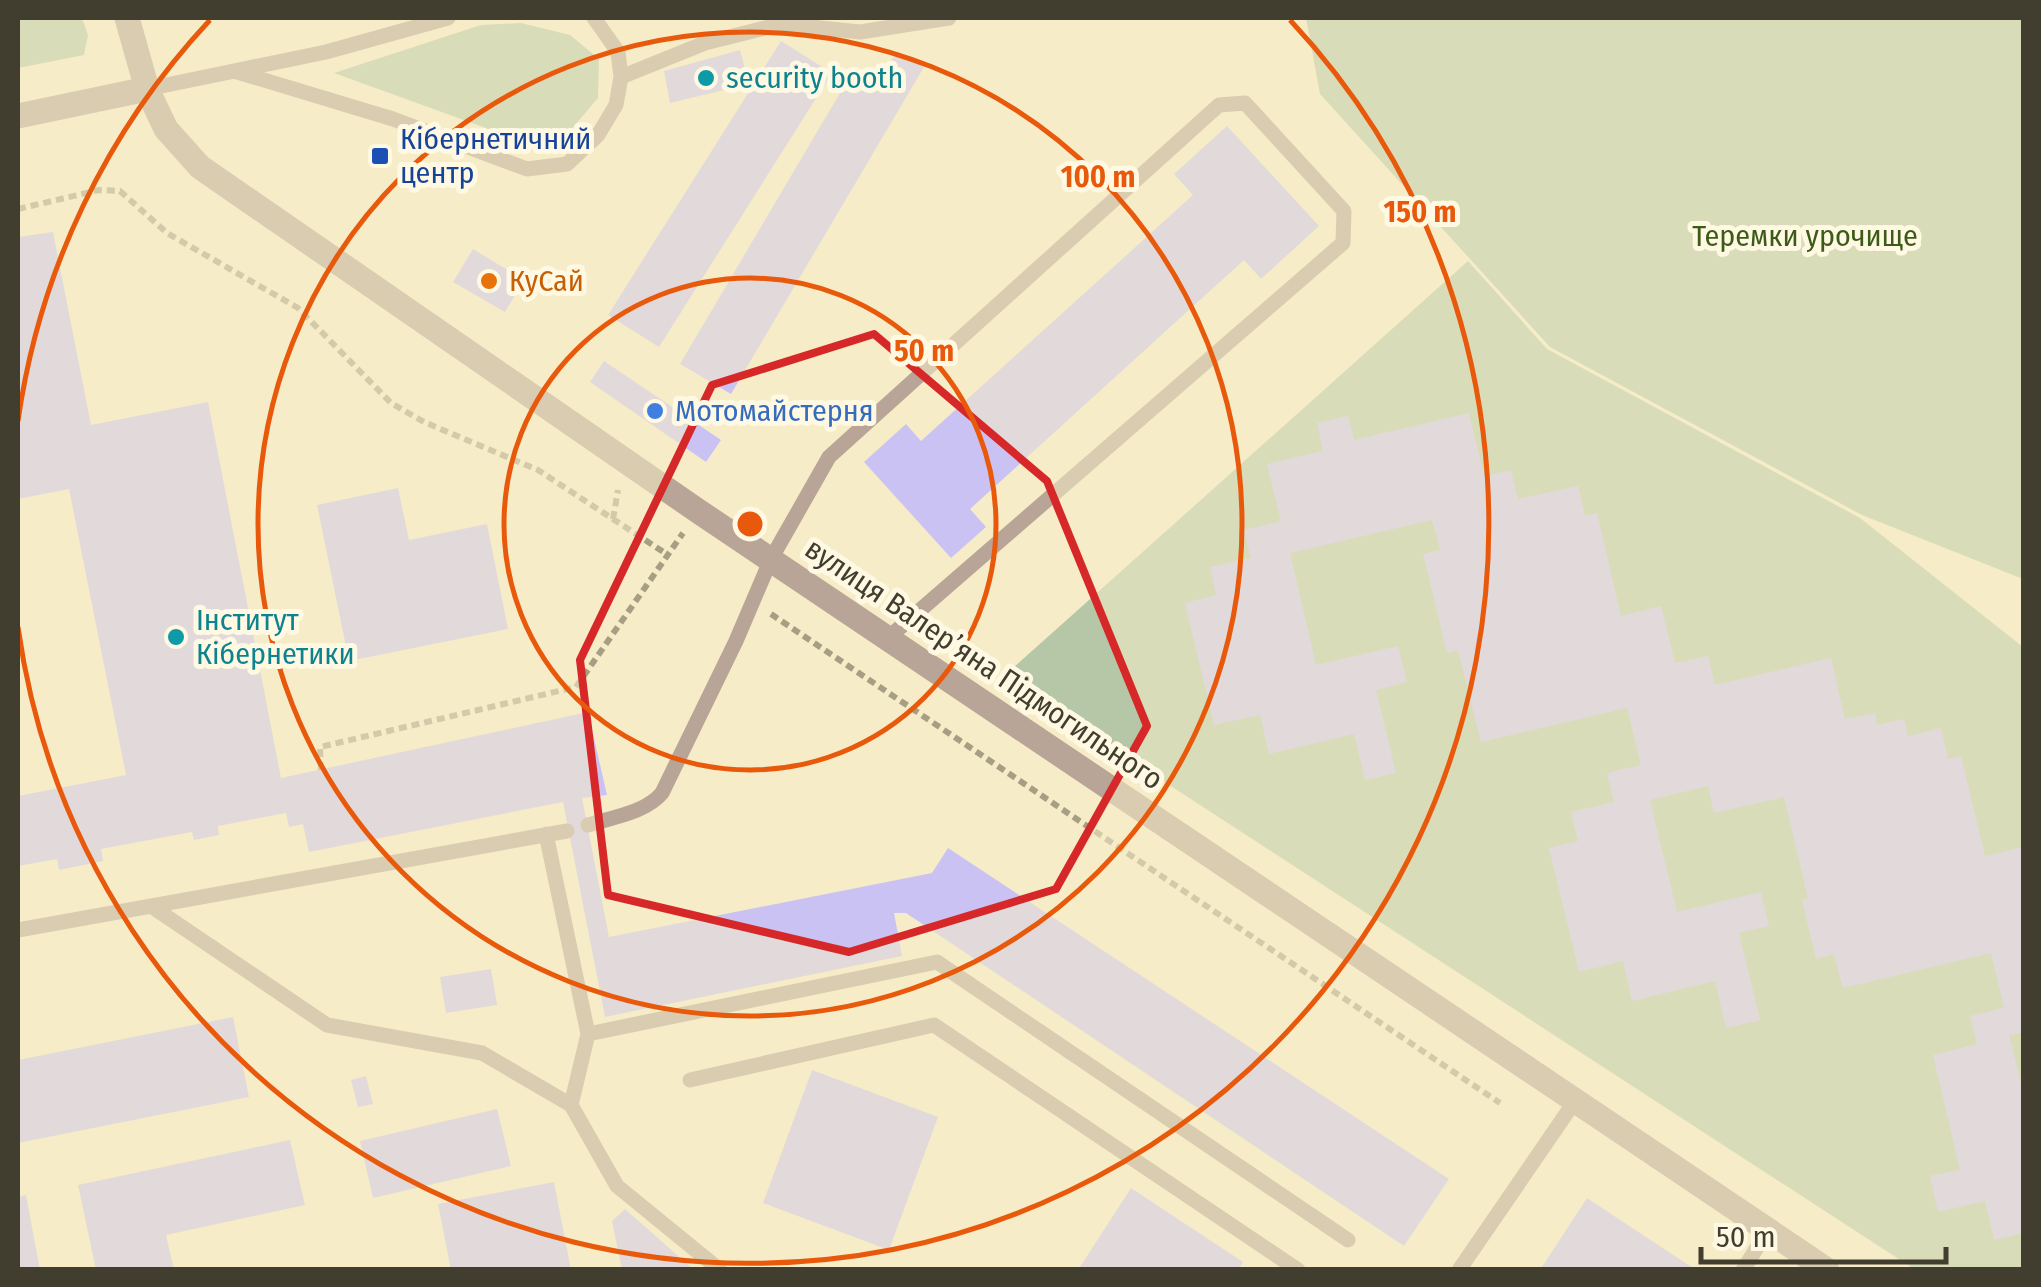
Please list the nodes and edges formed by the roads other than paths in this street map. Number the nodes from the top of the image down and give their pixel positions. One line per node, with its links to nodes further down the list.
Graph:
1 (128, 18): 7 (street, вулиця Валерʼяна Підмогильного)
2 (448, 18): 5 (lane)
3 (594, 18): 6 (lane)
4 (949, 18): 6 (lane)
5 (234, 71): 6 (lane); 7 (lane)
6 (621, 77)
7 (148, 89): 8 (street); 9 (street, вулиця Валерʼяна Підмогильного)
8 (18, 116)
9 (771, 560): 10 (street, вулиця Валерʼяна Підмогильного); 10 (lane); 11 (lane)
10 (888, 638): 18 (street, вулиця Валерʼяна Підмогильного)
11 (588, 825)
12 (567, 831): 13 (lane)
13 (546, 834): 14 (lane); 16 (lane)
14 (151, 906): 15 (lane); 19 (lane)
15 (18, 930)
16 (588, 1034): 19 (lane); 21 (lane)
17 (690, 1080): 23 (lane)
18 (1576, 1101): 20 (street, вулиця Валерʼяна Підмогильного); 24 (lane)
19 (572, 1104): 22 (lane)
20 (1768, 1230): 25 (lane); 26 (street, вулиця Валерʼяна Підмогильного)
21 (1348, 1240)
22 (720, 1270)
23 (1298, 1270)
24 (1459, 1270)
25 (1743, 1270)
26 (1827, 1270)

